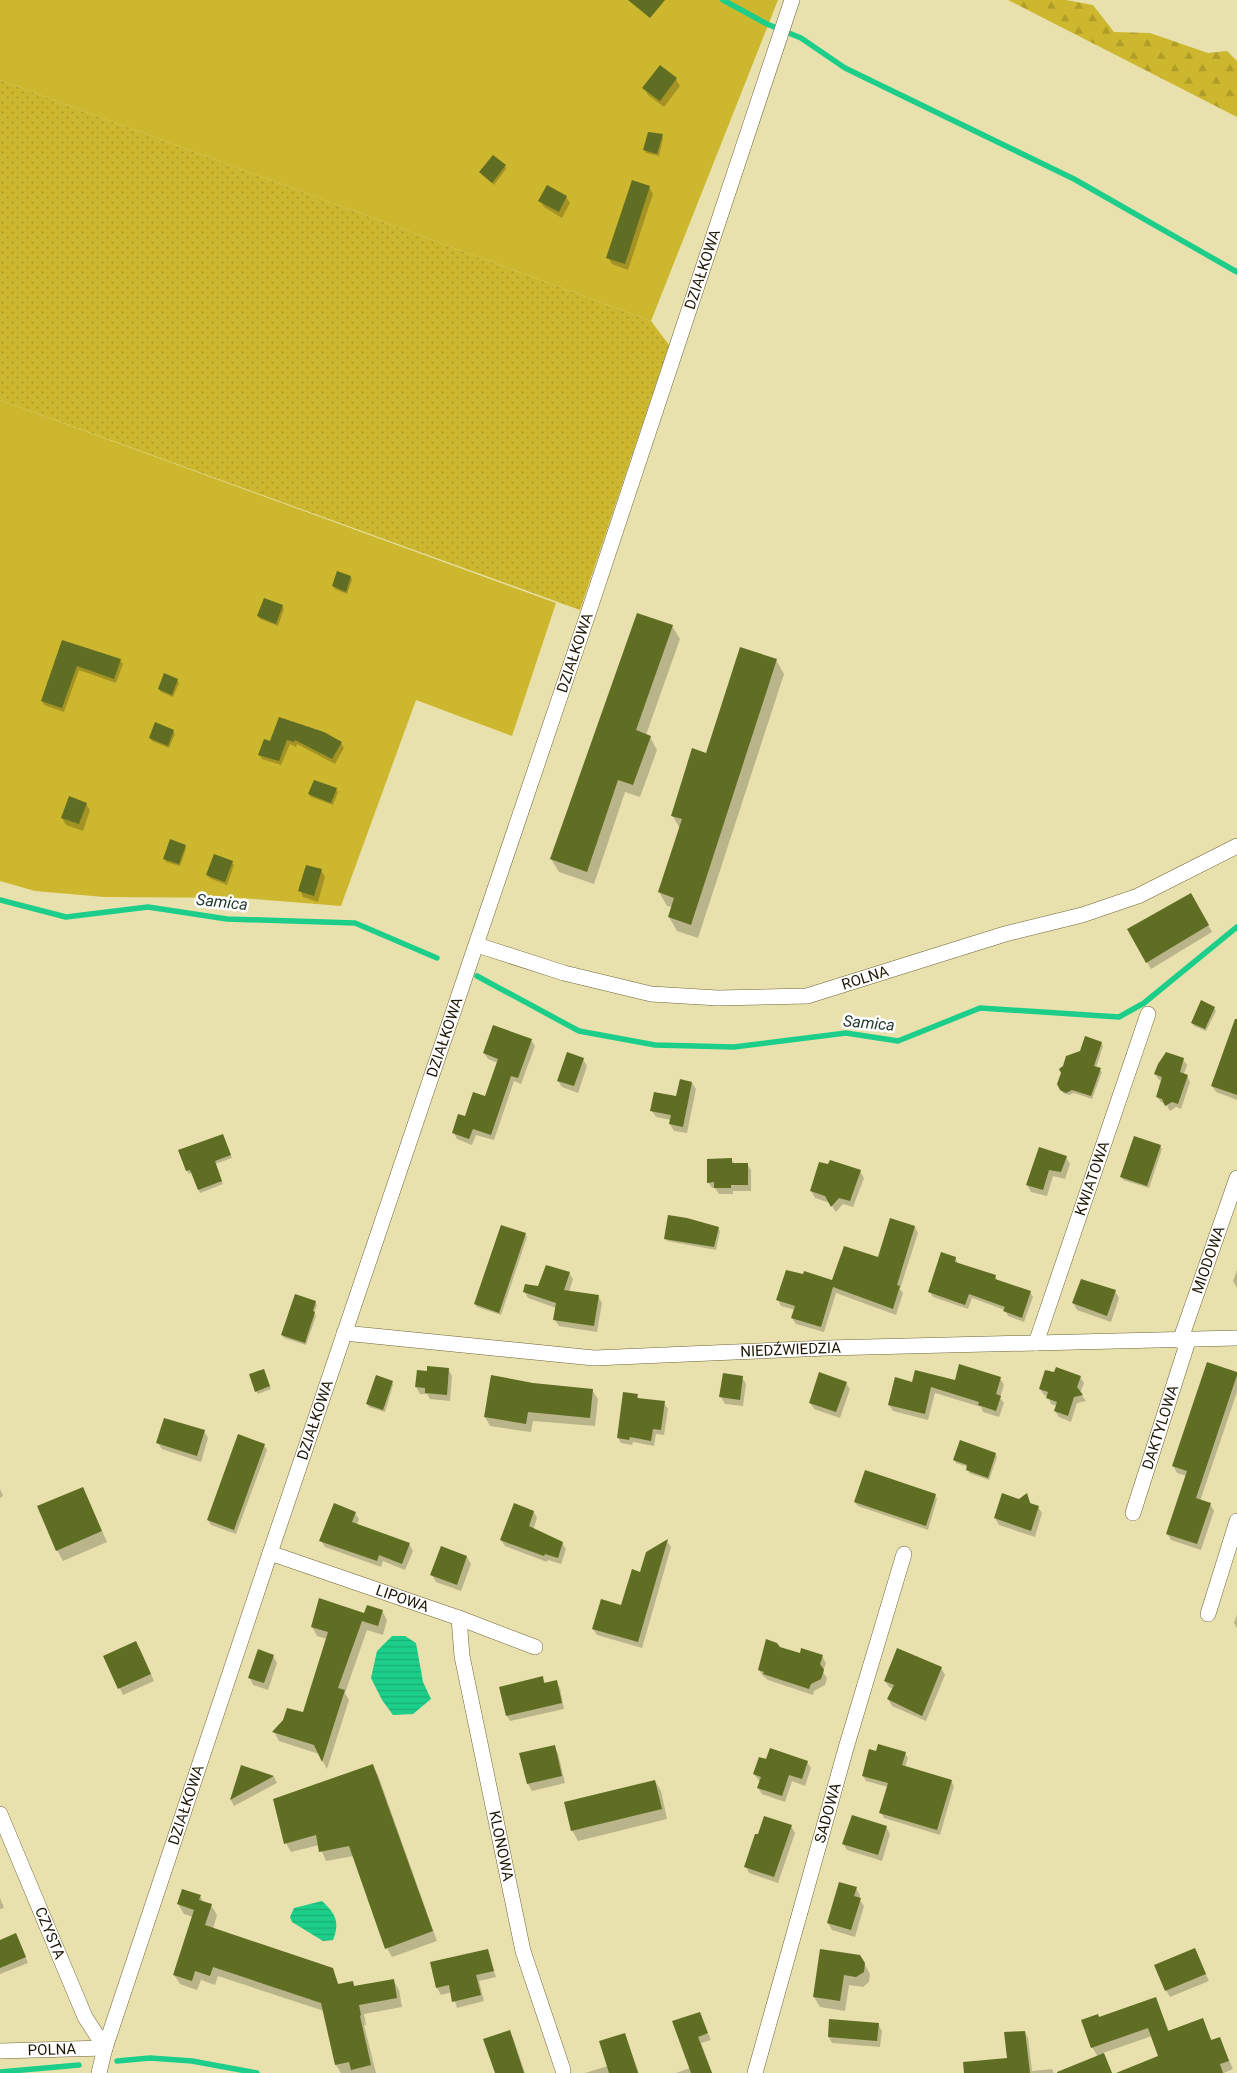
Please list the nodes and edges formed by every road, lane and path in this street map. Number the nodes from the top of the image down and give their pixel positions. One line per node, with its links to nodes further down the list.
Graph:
1 (792, 0): 3 (street, DZIAŁKOWA)
2 (1237, 846): 3 (street, ROLNA)
3 (477, 945): 6 (street, DZIAŁKOWA)
4 (1148, 1014): 9 (street, KWIATOWA)
5 (1237, 1178): 8 (street, MIODOWA)
6 (344, 1333): 9 (street, NIEDŹWIEDZIA); 12 (street, DZIAŁKOWA)
7 (1237, 1338): 8 (street, NIEDŹWIEDZIA)
8 (1184, 1341): 9 (street, NIEDŹWIEDZIA); 10 (street, DAKTYLOWA)
9 (1036, 1343)
10 (1133, 1513)
11 (1237, 1522): 14 (street)
12 (270, 1553): 15 (street, LIPOWA); 18 (street, DZIAŁKOWA)
13 (904, 1554): 22 (street, SADOWA)
14 (1208, 1614)
15 (459, 1618): 16 (street, LIPOWA); 20 (street, KLONOWA)
16 (535, 1647)
17 (0, 1814): 18 (street, CZYSTA)
18 (105, 2048): 19 (street, POLNA); 21 (street, DZIAŁKOWA)
19 (0, 2051)
20 (563, 2070)
21 (99, 2073)
22 (755, 2073)

